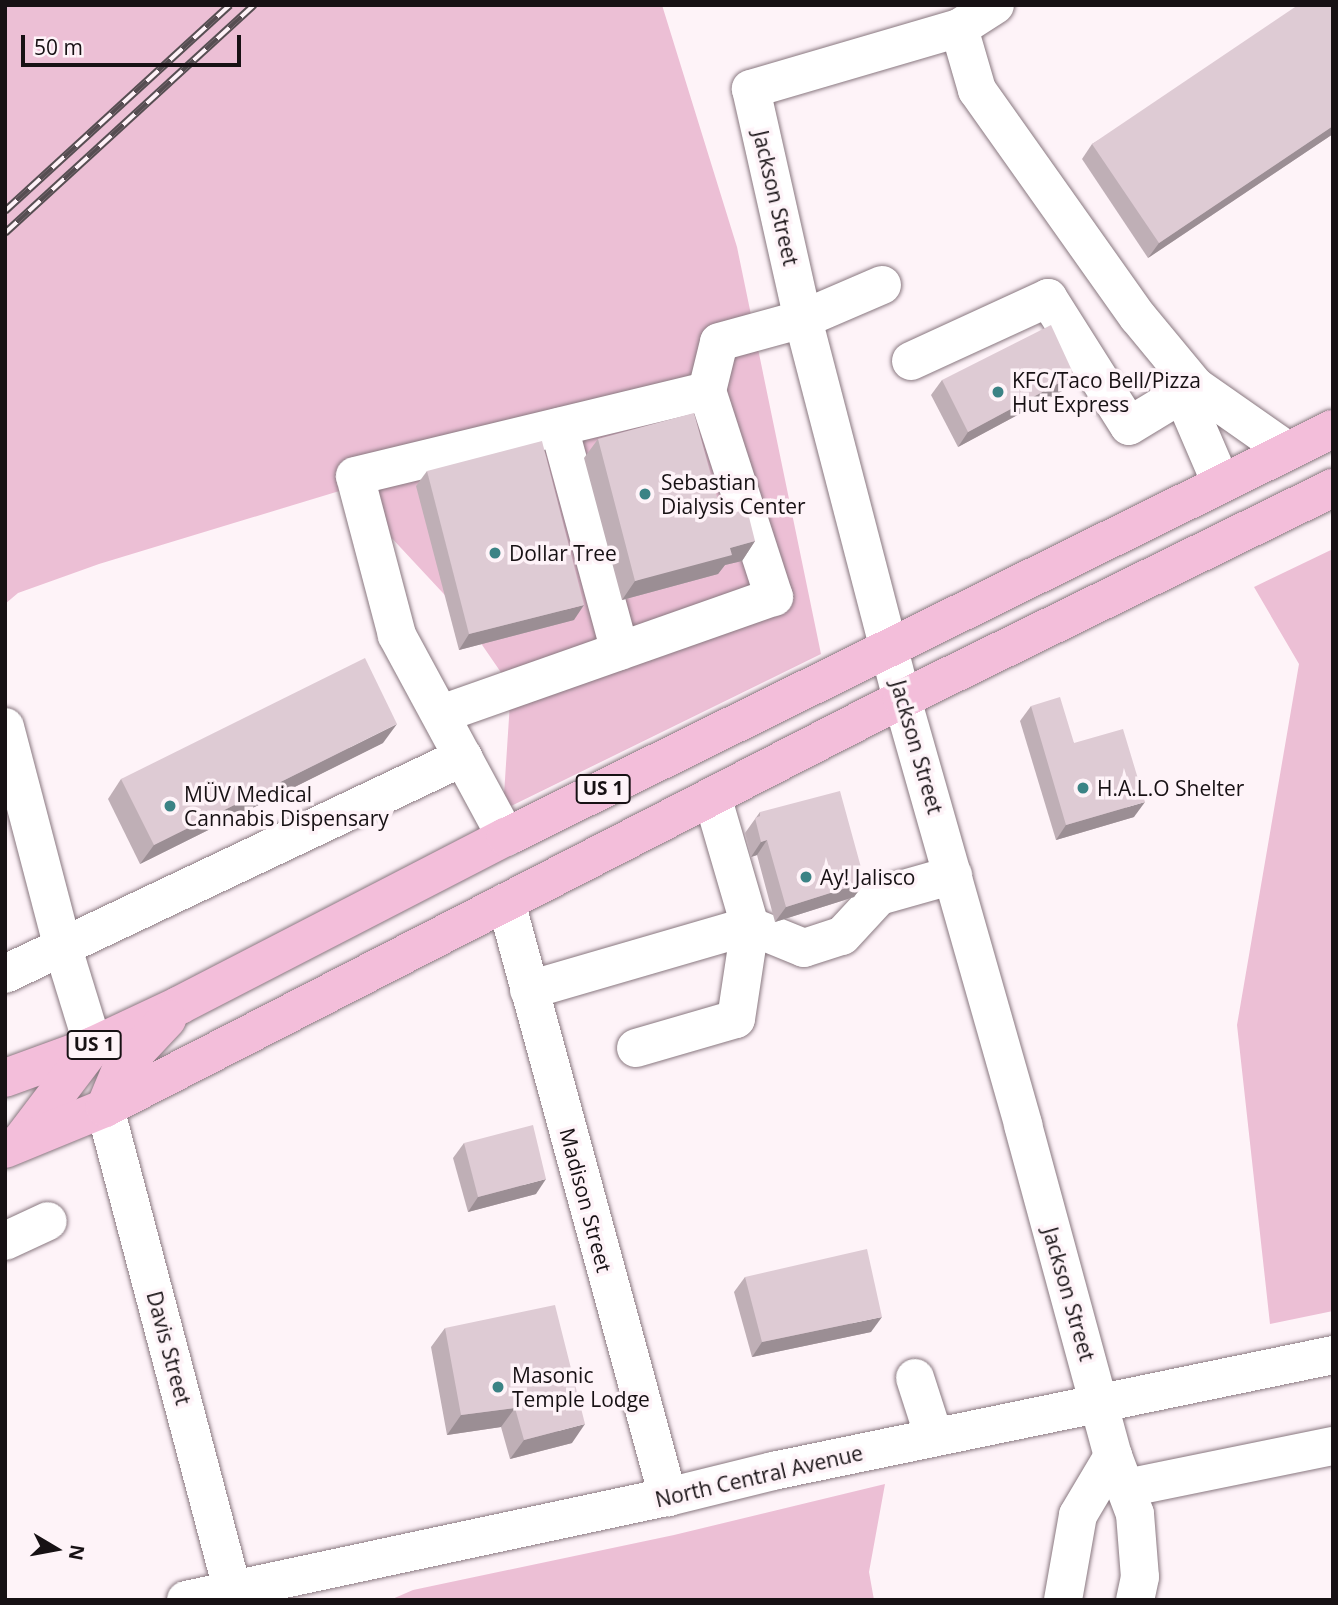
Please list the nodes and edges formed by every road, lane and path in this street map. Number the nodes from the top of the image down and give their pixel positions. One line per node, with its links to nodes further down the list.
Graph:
1 (995, 5): 2 (street)
2 (959, 28): 4 (street, Jackson Street); 6 (street)
3 (882, 285): 4 (street)
4 (803, 319): 7 (street); 13 (street, Jackson Street)
5 (911, 361): 6 (street)
6 (1195, 386): 10 (street); 11 (street)
7 (707, 391): 8 (street); 14 (street)
8 (559, 427): 14 (street); 16 (street)
9 (1333, 429): 10 (main road, US 1)
10 (1288, 451): 11 (main road, US 1)
11 (1221, 483): 13 (main road, US 1)
12 (1333, 488): 15 (main road, US 1)
13 (889, 646): 15 (street, Jackson Street); 20 (main road, US 1)
14 (620, 651): 16 (street)
15 (902, 699): 19 (main road, US 1); 21 (street, Jackson Street)
16 (441, 714): 18 (street)
17 (5, 727): 24 (street)
18 (463, 757): 20 (street); 24 (street)
19 (712, 796): 22 (main road, US 1); 23 (street)
20 (506, 837): 27 (main road, US 1)
21 (953, 875): 23 (street); 37 (street, Jackson Street)
22 (506, 902): 26 (street, Madison Street); 31 (main road, US 1)
23 (750, 926): 26 (street); 29 (street)
24 (62, 945): 25 (street); 28 (street)
25 (5, 974)
26 (529, 990): 41 (street, Madison Street)
27 (180, 1005): 28 (main road, US 1); 31 (main road)
28 (93, 1046): 30 (main road, US 1); 32 (main road)
29 (636, 1048)
30 (5, 1078)
31 (105, 1108): 32 (main road, US 1); 42 (street, Davis Street)
32 (13, 1145)
33 (48, 1221): 34 (street)
34 (5, 1241)
35 (1333, 1355): 37 (street, North Central Avenue)
36 (915, 1378): 38 (street)
37 (1100, 1401): 38 (street, North Central Avenue); 40 (street, Jackson Street)
38 (934, 1437): 41 (street, North Central Avenue)
39 (1333, 1446): 40 (street)
40 (1119, 1472): 44 (street); 45 (street, Jackson Street)
41 (668, 1497): 42 (street, North Central Avenue)
42 (236, 1596): 43 (street, North Central Avenue)
43 (186, 1600)
44 (1063, 1600)
45 (1135, 1600)

